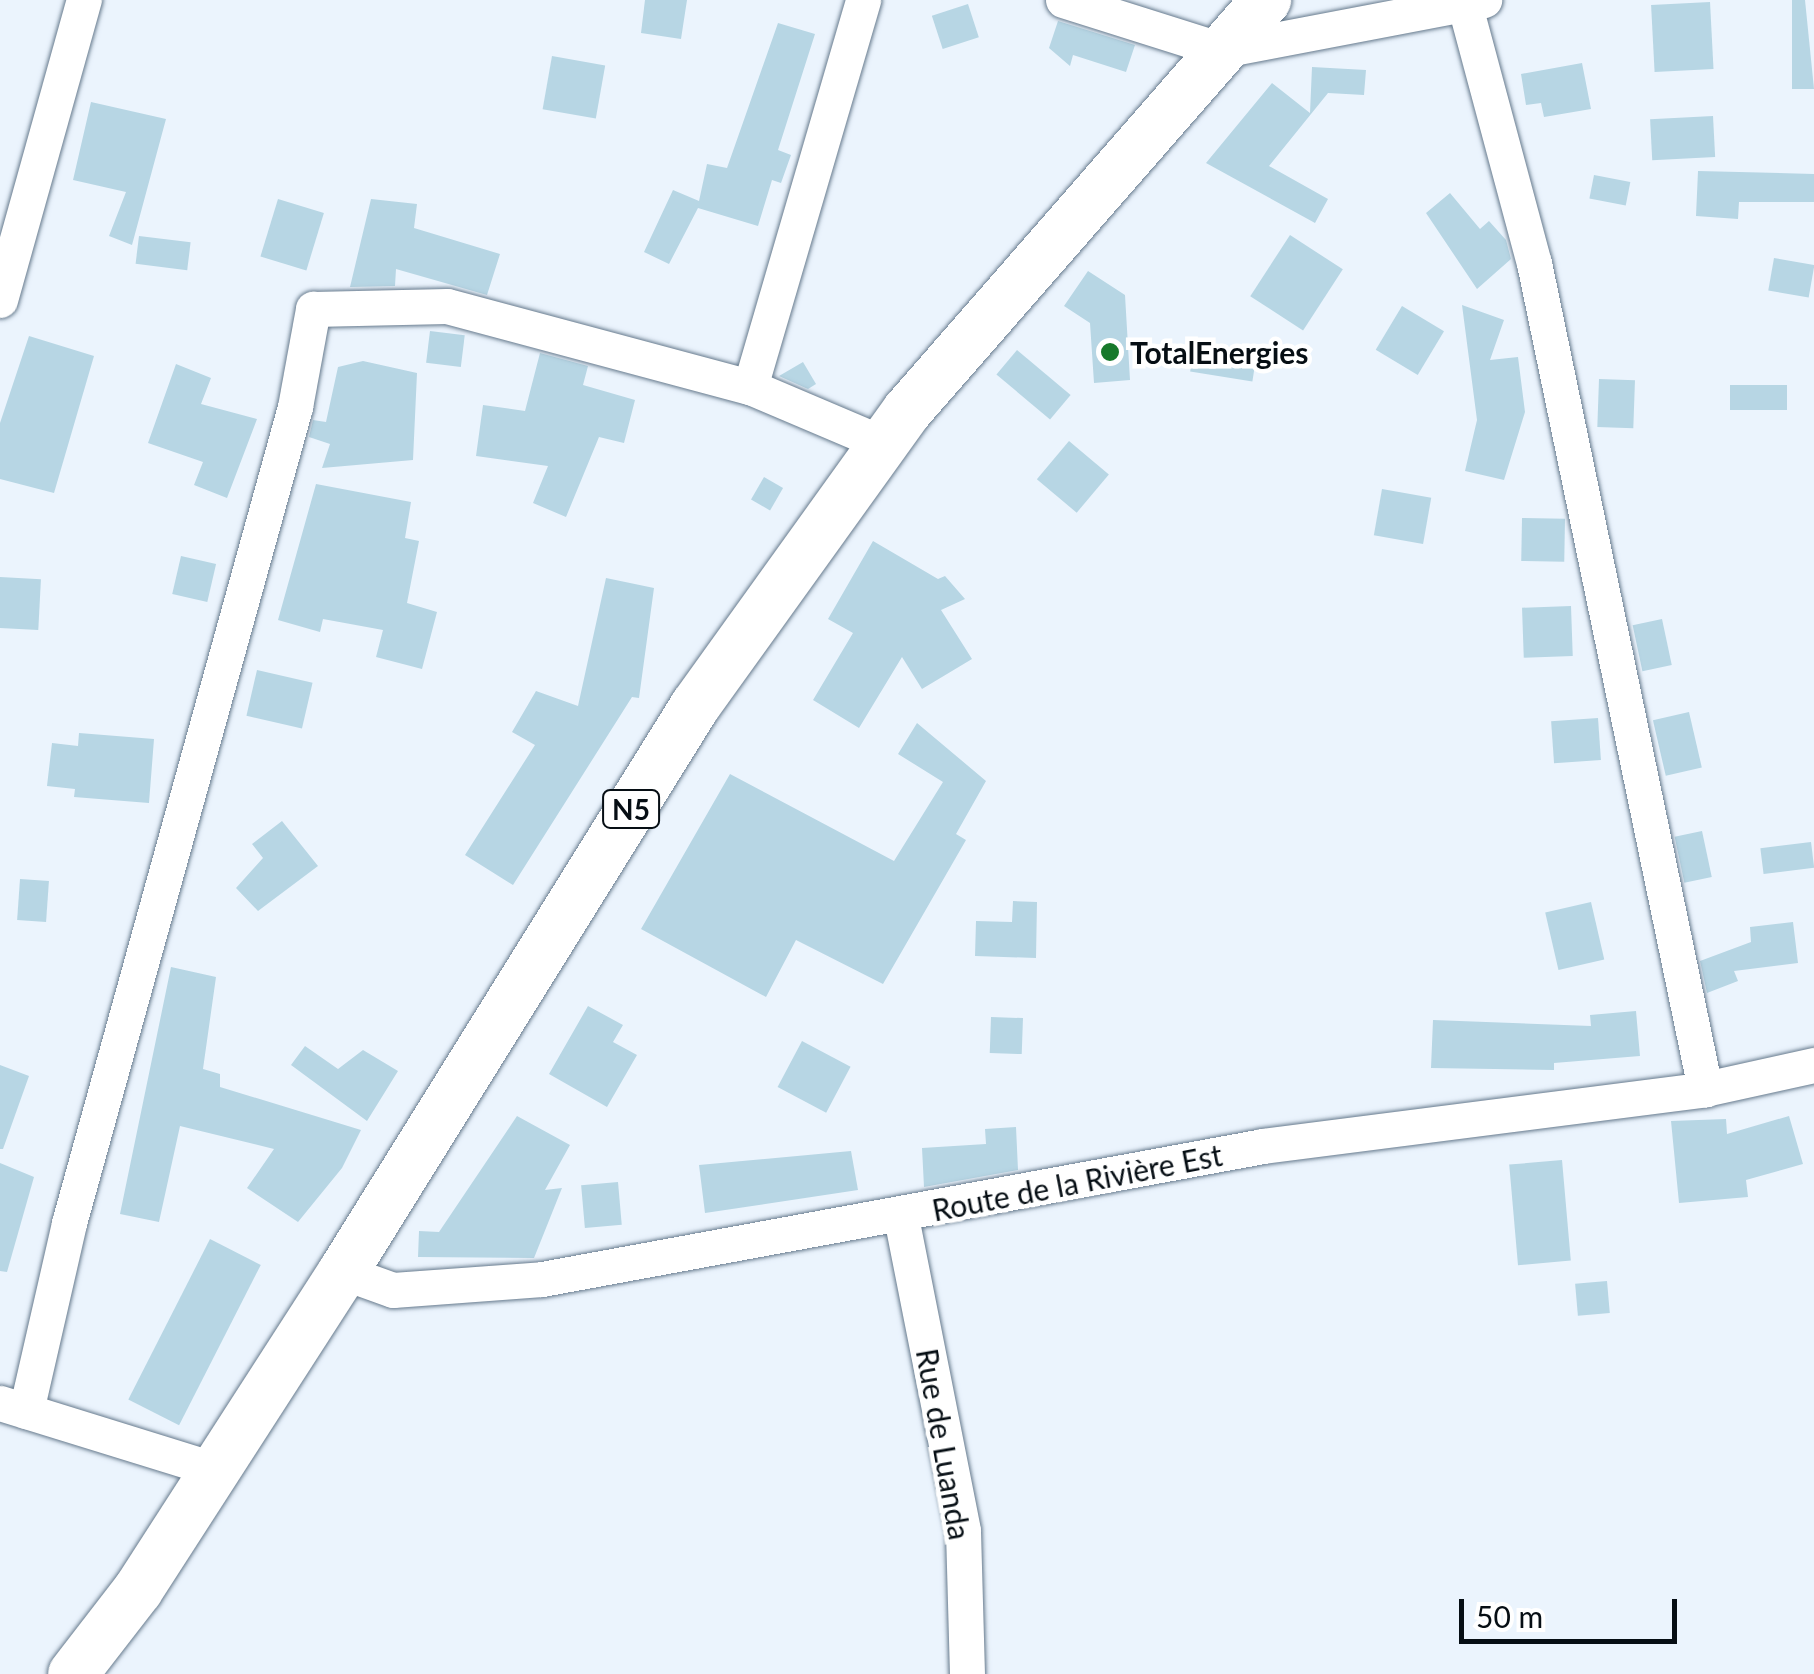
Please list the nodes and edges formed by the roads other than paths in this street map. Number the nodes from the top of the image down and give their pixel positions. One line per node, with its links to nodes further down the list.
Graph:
1 (84, 0): 7 (street)
2 (863, 0): 8 (street)
3 (1063, 0): 6 (street)
4 (1266, 0): 6 (highway, N5)
5 (1475, 3): 6 (street); 11 (street)
6 (1222, 50): 9 (highway, N5)
7 (0, 300)
8 (750, 386): 9 (street); 14 (street)
9 (884, 444): 13 (highway, N5)
10 (1814, 1065): 11 (street, Route de la Rivière Est)
11 (1705, 1088): 12 (street, Route de la Rivière Est)
12 (901, 1217): 13 (street, Route de la Rivière Est); 17 (street, Rue de Luanda)
13 (343, 1272): 15 (highway, N5)
14 (13, 1407): 15 (street)
15 (213, 1469): 16 (highway, N5)
16 (73, 1674)
17 (967, 1674)

